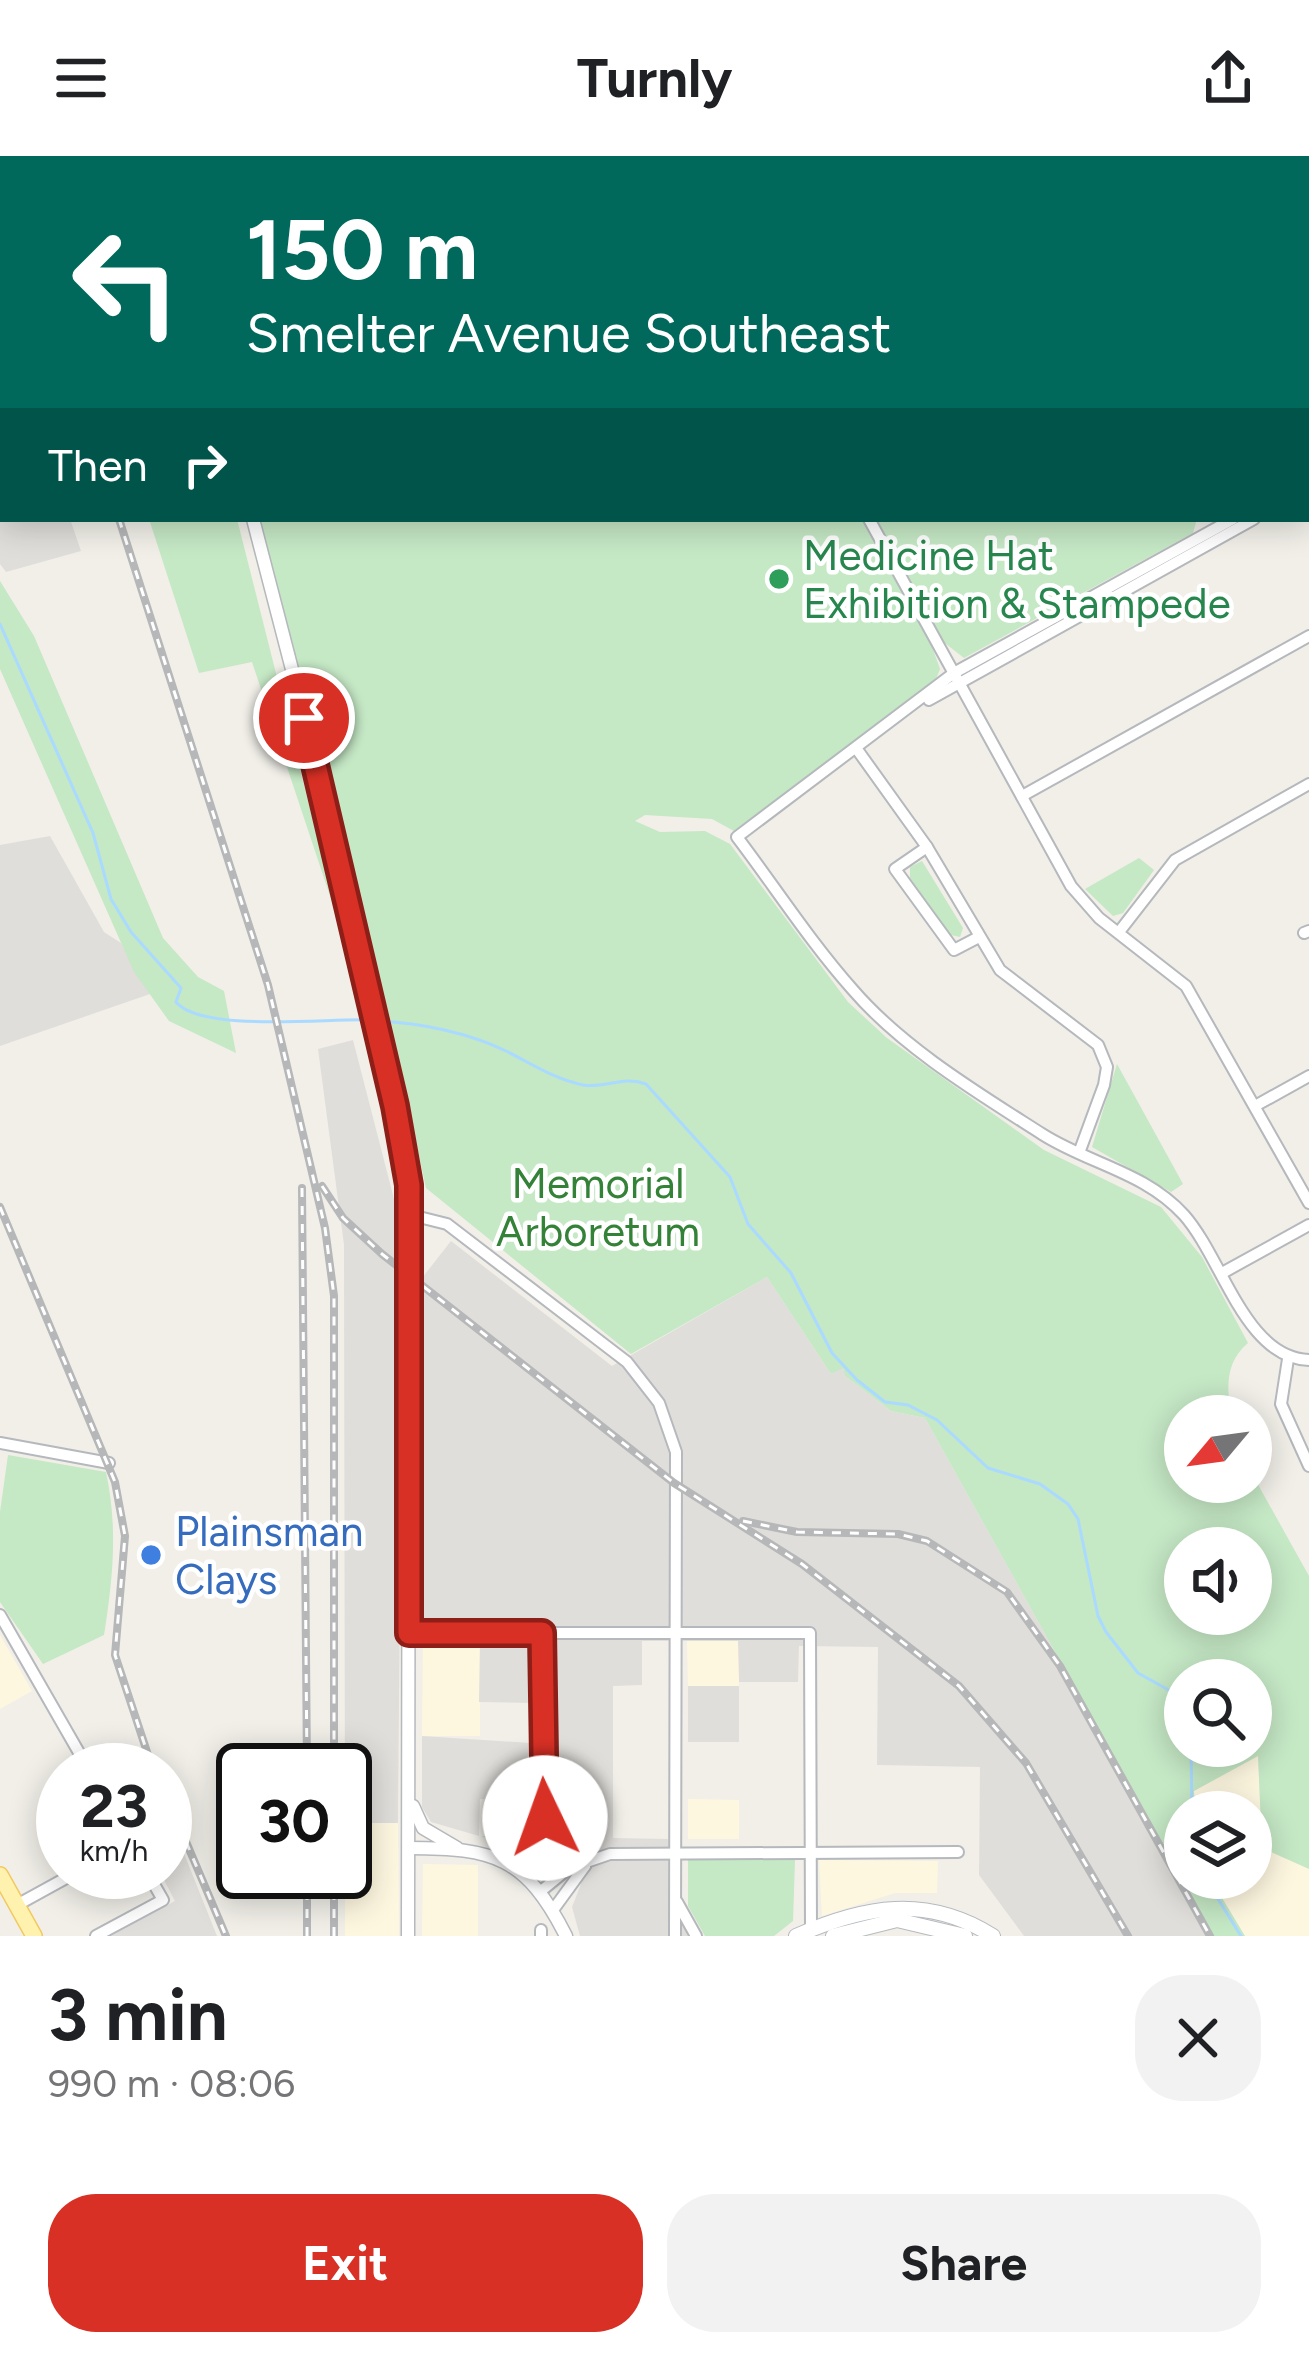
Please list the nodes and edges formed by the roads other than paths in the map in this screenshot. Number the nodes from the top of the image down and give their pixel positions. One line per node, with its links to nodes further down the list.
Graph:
1 (254, 522): 17 (street)
2 (871, 522): 6 (street)
3 (1228, 522): 6 (street)
4 (1248, 522): 6 (street)
5 (1309, 636): 9 (street)
6 (957, 678): 7 (street); 9 (street)
7 (856, 748): 10 (street); 15 (street)
8 (1309, 784): 11 (street)
9 (1022, 796): 11 (street)
10 (927, 847): 12 (street); 12 (street)
11 (1119, 932): 14 (street)
12 (976, 938): 15 (street)
13 (1309, 1076): 14 (street)
14 (1255, 1106): 16 (street)
15 (1079, 1153): 19 (street)
16 (1309, 1203)
17 (411, 1215): 26 (street); 28 (street)
18 (1309, 1225): 19 (street)
19 (1224, 1272): 20 (street)
20 (1288, 1359): 21 (street); 24 (street)
21 (1309, 1360)
22 (0, 1443): 23 (street)
23 (109, 1463)
24 (1309, 1466)
25 (0, 1615): 29 (street)
26 (409, 1633): 27 (street); 30 (street)
27 (542, 1633): 28 (street); 36 (street)
28 (674, 1633): 33 (street); 34 (street)
29 (73, 1743)
30 (408, 1766): 31 (street); 32 (street)
31 (409, 1848): 32 (street); 49 (street)
32 (458, 1848): 38 (street)
33 (674, 1851): 34 (street); 36 (street); 40 (street)
34 (807, 1852): 35 (street); 46 (street)
35 (958, 1852)
36 (585, 1865): 38 (street); 43 (street)
37 (2, 1885): 42 (main road)
38 (541, 1891): 43 (street)
39 (36, 1895): 42 (street)
40 (674, 1897): 51 (street); 52 (street)
41 (162, 1899): 48 (street)
42 (17, 1905): 47 (main road)
43 (553, 1910): 50 (street)
44 (934, 1918): 45 (main road); 46 (main road); 54 (main road); 55 (main road)
45 (862, 1931): 53 (main road)
46 (803, 1933)
47 (34, 1936)
48 (96, 1936)
49 (408, 1936)
50 (566, 1936)
51 (675, 1936)
52 (696, 1936)
53 (833, 1936)
54 (964, 1936)
55 (993, 1936)

